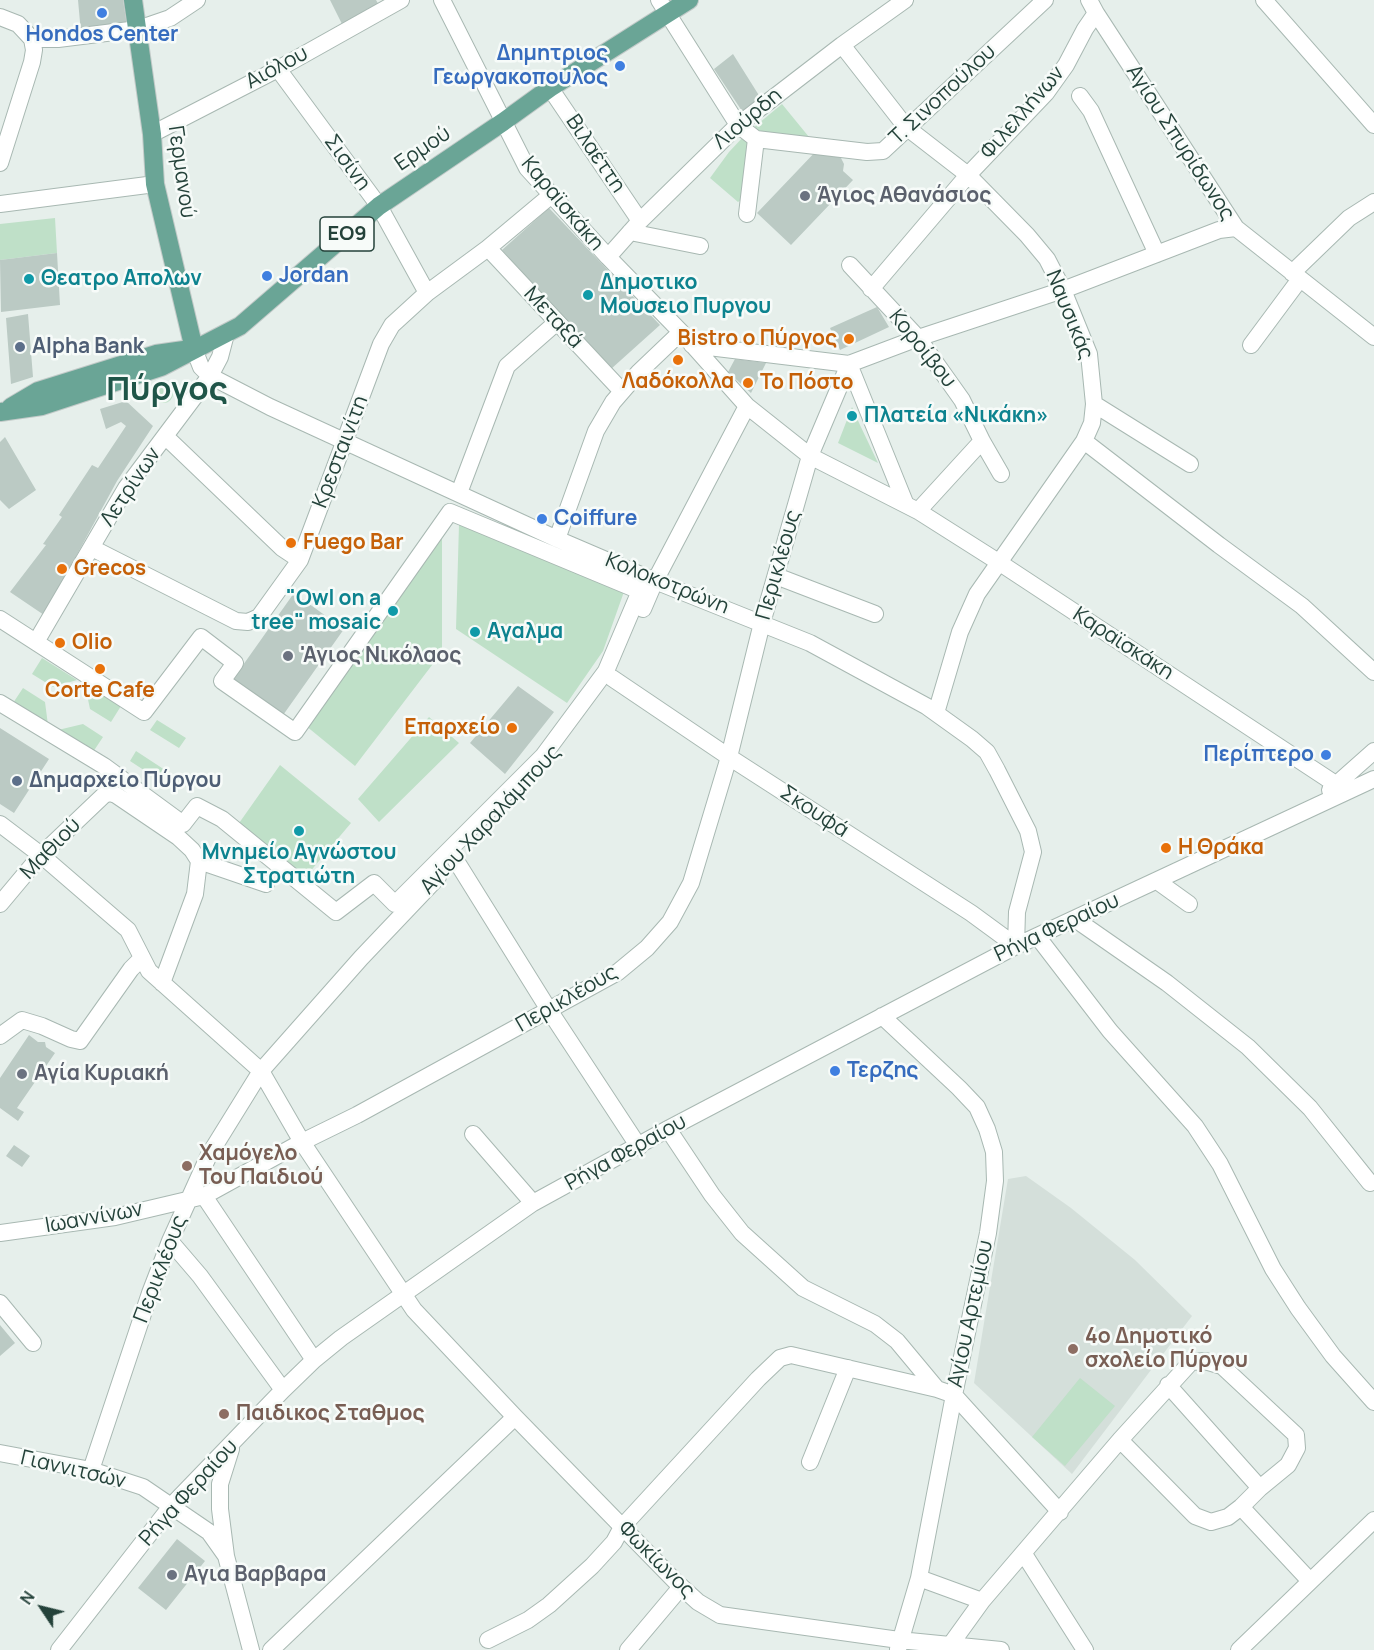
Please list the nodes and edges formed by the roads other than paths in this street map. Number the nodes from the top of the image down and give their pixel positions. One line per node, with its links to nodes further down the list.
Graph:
1 (133, 0): 12 (main road, Γερμανού)
2 (197, 0): 12 (street)
3 (400, 0): 15 (street, Αιόλου)
4 (442, 0): 18 (street, Καραϊσκάκη)
5 (689, 0): 9 (main road, Ερμού / ΕΟ9)
6 (905, 0): 14 (street, Λιούρδη)
7 (1045, 0): 21 (street, Τ. Σινοπούλου)
8 (1264, 0): 20 (street)
9 (662, 7): 16 (main road, Ερμού / ΕΟ9); 19 (street)
10 (1093, 7): 25 (street, Φιλελλήνων); 33 (street, Αγίου Σπυρίδωνος)
11 (0, 17): 13 (street)
12 (138, 29): 13 (street); 22 (main road, Γερμανού)
13 (32, 39): 24 (street)
14 (842, 45): 19 (street, Λιούρδη); 21 (street, Ναυσικάς)
15 (278, 69): 22 (street, Αιόλου); 30 (street, Σισίνη)
16 (550, 88): 18 (main road, Ερμού / ΕΟ9); 32 (street, Βιλαέττη)
17 (1080, 96): 36 (street)
18 (503, 122): 30 (main road, Ερμού / ΕΟ9); 37 (street, Καραϊσκάκη)
19 (738, 124): 23 (street); 32 (street, Λιούρδη)
20 (1374, 125)
21 (906, 127): 23 (street, Τ. Σινοπούλου); 25 (street, Ναυσικάς)
22 (152, 134): 26 (main road, Γερμανού)
23 (756, 140): 31 (street)
24 (0, 163)
25 (968, 175): 40 (street, Φιλελλήνων); 41 (street, Ναυσικάς)
26 (155, 184): 29 (street); 50 (main road, Γερμανού)
27 (549, 197): 35 (street, Κρεσταινίτη)
28 (1374, 202): 39 (street)
29 (0, 204)
30 (379, 206): 42 (street, Σισίνη); 45 (main road, Ερμού / ΕΟ9)
31 (747, 214)
32 (635, 226): 34 (street); 37 (street, Λιούρδη)
33 (1236, 228): 36 (street); 39 (street, Αγίου Σπυρίδωνος)
34 (700, 246)
35 (488, 248): 42 (street, Κρεσταινίτη); 43 (street, Μεταξά)
36 (1157, 254): 41 (street)
37 (608, 257): 44 (street, Καραϊσκάκη)
38 (850, 265): 40 (street, Κοροίβου)
39 (1296, 276): 46 (street, Αγίου Σπυρίδωνος); 49 (street)
40 (871, 289): 47 (street, Κοροίβου)
41 (1063, 290): 47 (street); 54 (street, Ναυσικάς)
42 (427, 293): 60 (street, Κρεσταινίτη)
43 (557, 322): 53 (street, Μεταξά); 64 (street)
44 (681, 332): 48 (street, Καραϊσκάκη); 66 (street)
45 (226, 334): 50 (main road, Ερμού / ΕΟ9); 52 (street, Λετρίνων)
46 (1374, 336)
47 (918, 338): 51 (street); 58 (street, Κοροίβου)
48 (692, 345): 51 (street); 55 (street, Καραϊσκάκη)
49 (1251, 345)
50 (194, 349): 52 (street); 56 (main road, Ερμού / ΕΟ9)
51 (849, 364): 61 (street, Περικλέους); 65 (street)
52 (210, 376): 57 (street, Λετρίνων); 60 (street, Κολοκοτρώνη)
53 (618, 387)
54 (1094, 404): 59 (street, Ναυσικάς); 62 (street)
55 (747, 406): 61 (street, Καραϊσκάκη); 71 (street, Αγίου Χαραλάμπους)
56 (2, 411)
57 (166, 437): 67 (street, Λετρίνων); 68 (street)
58 (982, 441): 63 (street, Κοροίβου); 65 (street)
59 (1084, 441): 69 (street, Ναυσικάς); 76 (street)
60 (346, 443): 64 (street, Κολοκοτρώνη); 68 (street, Κρεσταινίτη)
61 (810, 456): 65 (street, Καραϊσκάκη); 70 (street, Περικλέους)
62 (1190, 464)
63 (1001, 474)
64 (459, 493): 66 (street, Κολοκοτρώνη)
65 (912, 508): 69 (street, Καραϊσκάκη)
66 (557, 539): 71 (street, Κολοκοτρώνη)
67 (92, 548): 68 (street, Κρεσταινίτη); 75 (street, Λετρίνων)
68 (300, 560)
69 (1000, 563): 79 (street, Ναυσικάς); 83 (street, Καραϊσκάκη)
70 (776, 576): 72 (street); 74 (street, Περικλέους)
71 (655, 581): 74 (street, Κολοκοτρώνη); 77 (street, Αγίου Χαραλάμπους)
72 (874, 614)
73 (0, 619): 75 (street)
74 (762, 623): 79 (street, Κολοκοτρώνη); 81 (street, Περικλέους)
75 (36, 642): 78 (street)
76 (1374, 672)
77 (612, 678): 81 (street, Σκουφά); 87 (street, Αγίου Χαραλάμπους)
78 (0, 703)
79 (936, 713): 95 (street, Κολοκοτρώνη)
80 (1374, 752): 83 (street)
81 (729, 757): 95 (street, Σκουφά); 98 (street, Περικλέους)
82 (1374, 779): 84 (street)
83 (1337, 785): 84 (street)
84 (1306, 809): 89 (street, Ρήγα Φεραίου)
85 (0, 825): 86 (street, Φωκίωνος)
86 (41, 855): 88 (street, Μαθιού); 91 (street, Μαθιού); 96 (street, Φωκίωνος)
87 (455, 859): 98 (street); 101 (street, Αγίου Χαραλάμπους)
88 (199, 861): 90 (street); 97 (street)
89 (1157, 881): 92 (street); 93 (street, Ρήγα Φεραίου)
90 (266, 884)
91 (0, 904)
92 (1188, 904)
93 (1075, 919): 94 (street, Ρήγα Φεραίου); 106 (street)
94 (1037, 936): 95 (street, Ρήγα Φεραίου); 121 (street)
95 (1016, 946): 99 (street, Ρήγα Φεραίου)
96 (141, 959): 97 (street, Φωκίωνος); 100 (street)
97 (162, 983): 101 (street, Φωκίωνος)
98 (549, 1010): 104 (street, Περικλέους); 105 (street)
99 (882, 1016): 102 (street, Ρήγα Φεραίου); 120 (street, Αγίου Αρτεμίου)
100 (0, 1036)
101 (261, 1071): 104 (street, Φωκίωνος); 108 (street, Αγίου Χαραλάμπους)
102 (668, 1129): 105 (street, Ρήγα Φεραίου); 118 (street)
103 (473, 1134): 109 (street)
104 (302, 1142): 107 (street, Περικλέους); 112 (street, Φωκίωνος)
105 (639, 1147): 109 (street, Ρήγα Φεραίου)
106 (1370, 1183)
107 (204, 1196): 108 (street, Περικλέους); 115 (street)
108 (187, 1201): 110 (street, Ιωαννίνων); 111 (street, Περικλέους)
109 (533, 1203): 112 (street, Ρήγα Φεραίου)
110 (0, 1233)
111 (170, 1241): 119 (street); 127 (street, Περικλέους)
112 (403, 1294): 115 (street, Ρήγα Φεραίου); 122 (street, Φωκίωνος)
113 (0, 1303): 114 (street)
114 (33, 1343)
115 (314, 1360): 119 (street, Ρήγα Φεραίου)
116 (848, 1368): 118 (street); 126 (street); 133 (street)
117 (1168, 1385): 123 (street); 128 (street); 128 (street)
118 (937, 1389): 120 (street)
119 (283, 1390): 124 (street, Ρήγα Φεραίου)
120 (954, 1395): 131 (street); 136 (street, Αγίου Αρτεμίου)
121 (1374, 1402)
122 (515, 1417): 133 (street, Φωκίωνος); 145 (street)
123 (1120, 1440): 130 (street); 131 (street)
124 (233, 1442): 129 (street, Ρήγα Φεραίου); 135 (street, Γιαννιτσών)
125 (0, 1453): 127 (street, Γιαννιτσών)
126 (810, 1462)
127 (91, 1470): 129 (street, Γιαννιτσών)
128 (1260, 1488): 130 (street)
129 (172, 1505): 135 (street, Γιαννιτσών); 143 (street, Ρήγα Φεραίου)
130 (1241, 1507): 137 (street)
131 (1060, 1512): 134 (street)
132 (1374, 1520): 137 (street)
133 (622, 1527): 138 (street, Φωκίωνος); 140 (street)
134 (1024, 1554): 139 (street); 148 (street)
135 (226, 1556): 144 (street, Γιαννιτσών)
136 (919, 1578): 139 (street); 142 (street, Αγίου Αρτεμίου)
137 (1310, 1581): 149 (street)
138 (681, 1587): 142 (street, Φωκίωνος); 146 (street)
139 (982, 1601): 141 (street)
140 (488, 1640)
141 (951, 1644): 142 (street, Φωκίωνος); 147 (street, Φωκίωνος)
142 (898, 1645)
143 (59, 1650)
144 (251, 1650)
145 (271, 1650)
146 (628, 1650)
147 (1001, 1650)
148 (1085, 1650)
149 (1239, 1650)

